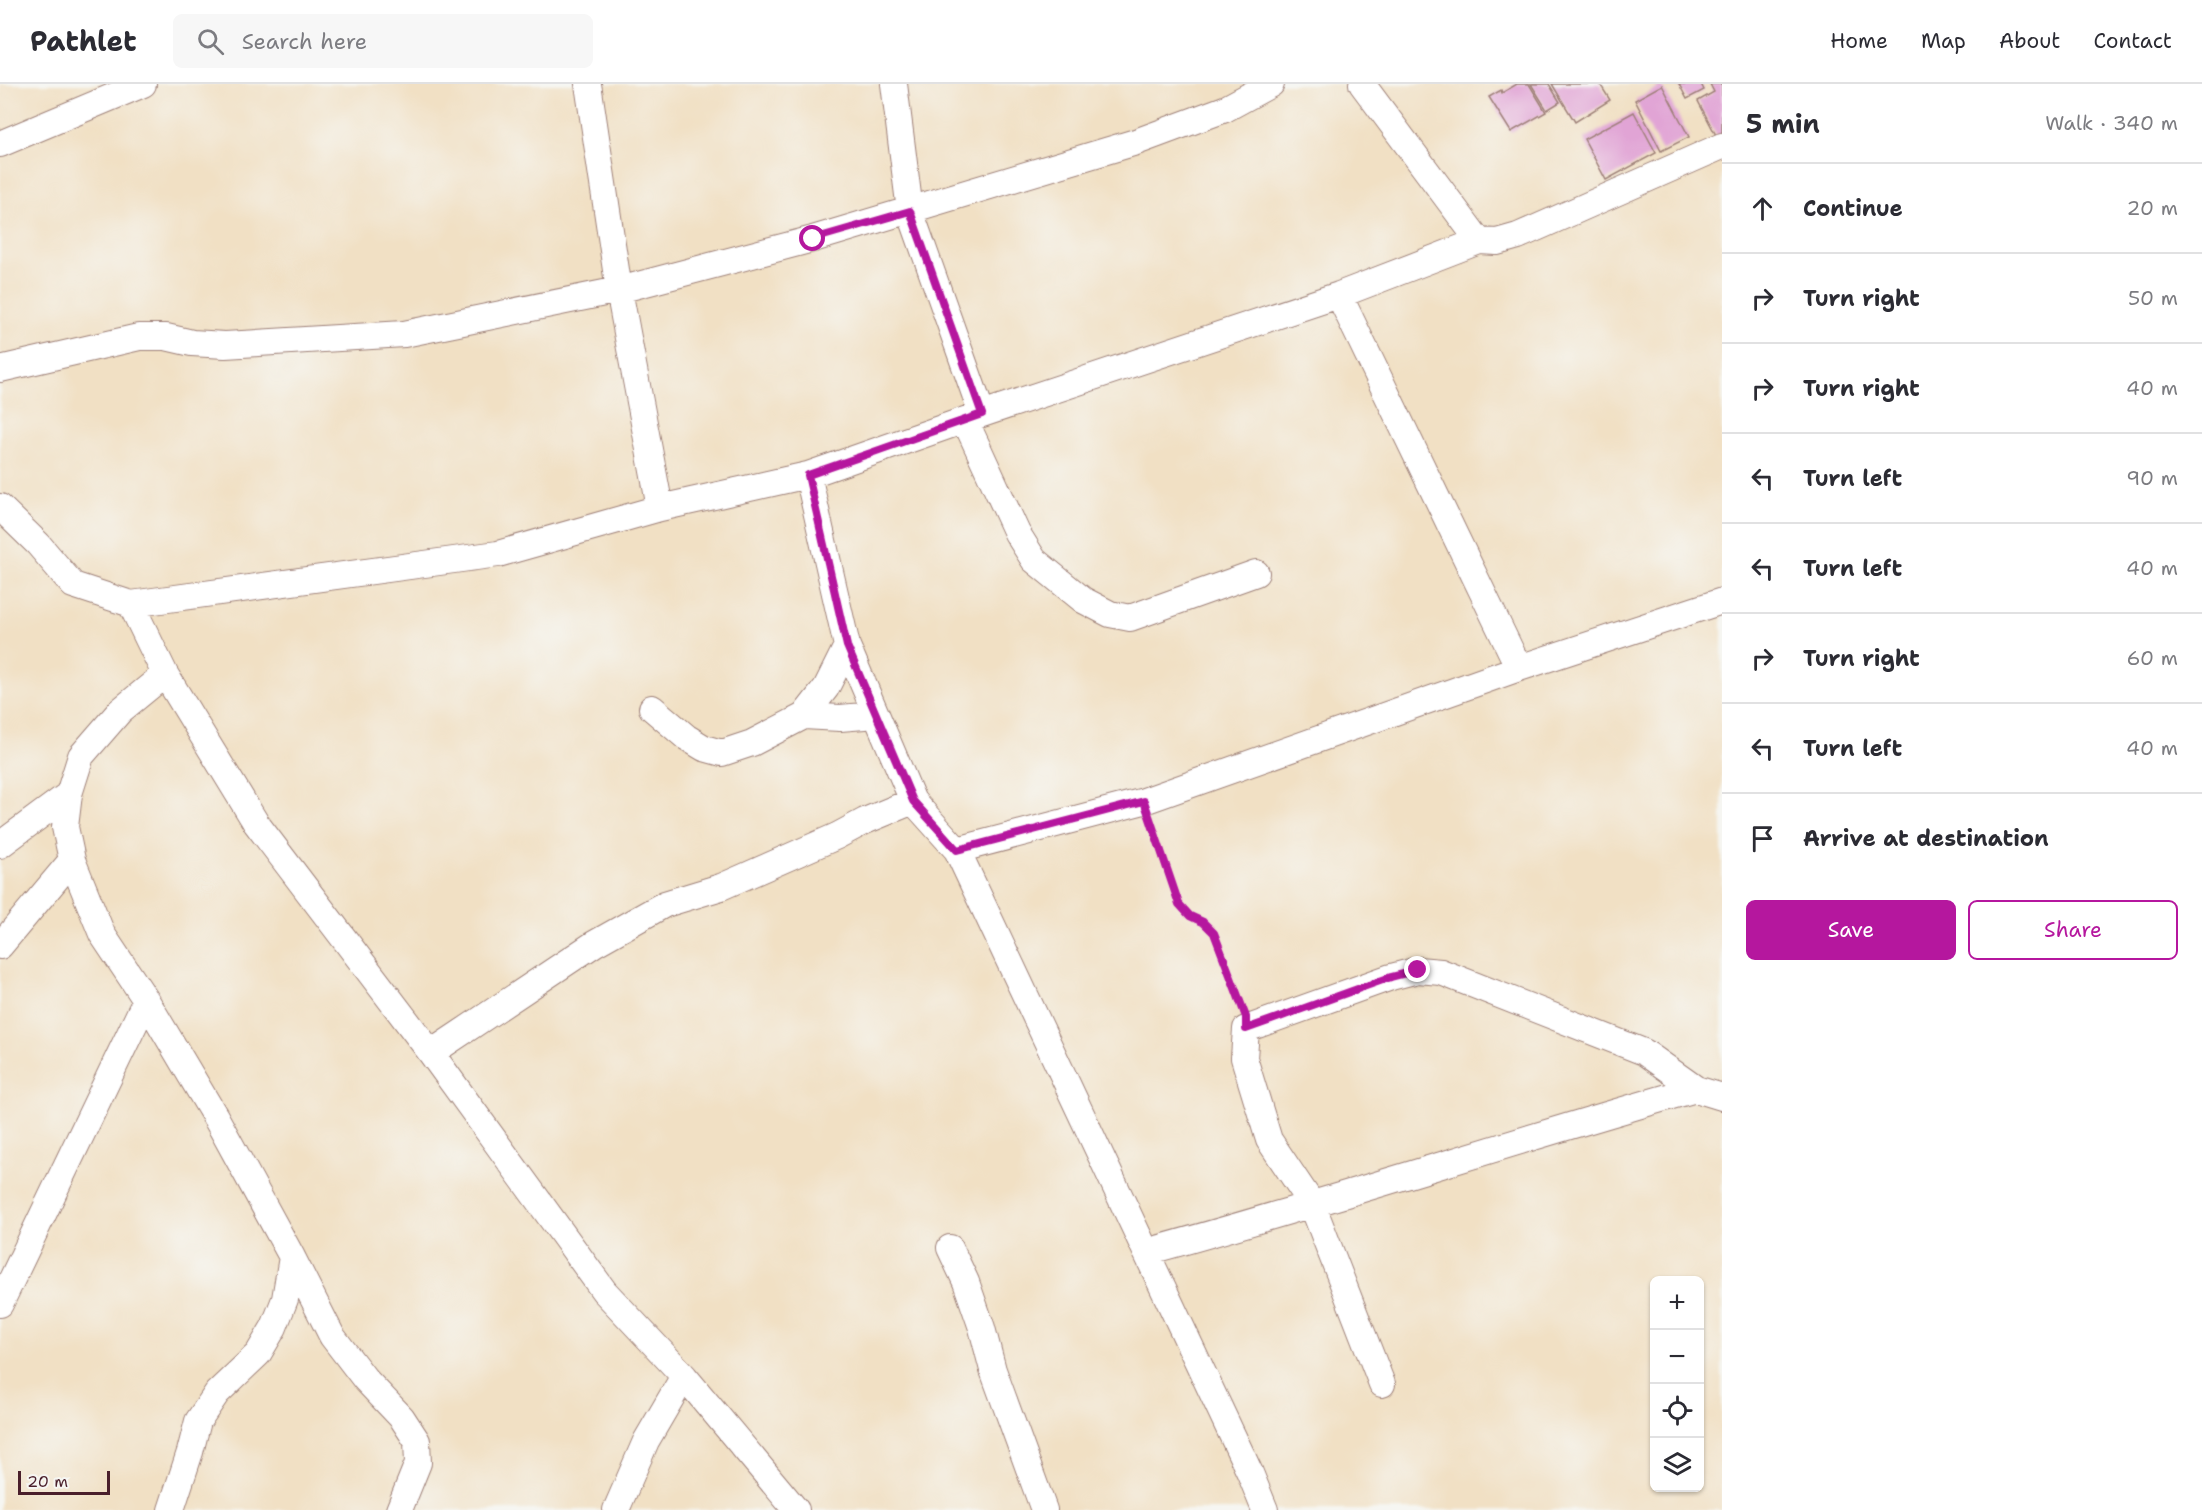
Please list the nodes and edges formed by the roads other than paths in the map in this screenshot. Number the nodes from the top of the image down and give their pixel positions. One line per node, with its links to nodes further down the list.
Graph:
1 (143, 84): 6 (street)
2 (588, 84): 10 (street)
3 (894, 84): 8 (street)
4 (1271, 84): 8 (street)
5 (1362, 84): 9 (street)
6 (0, 144)
7 (1722, 146): 9 (street)
8 (910, 211): 10 (street); 13 (street)
9 (1479, 241): 11 (street)
10 (619, 290): 12 (street); 16 (street)
11 (1339, 295): 13 (street); 21 (street)
12 (0, 369)
13 (974, 417): 14 (street); 17 (street)
14 (808, 475): 16 (street); 20 (street)
15 (0, 507): 19 (street)
16 (660, 508): 19 (street)
17 (1256, 573)
18 (1722, 601): 21 (street)
19 (131, 604): 22 (street)
20 (847, 646): 24 (street); 25 (street)
21 (1519, 668): 29 (street)
22 (165, 674): 26 (street); 33 (street)
23 (652, 708): 25 (street)
24 (876, 715): 25 (street); 27 (street)
25 (804, 716)
26 (69, 794): 28 (street); 30 (street)
27 (913, 801): 29 (street); 33 (street)
28 (0, 845)
29 (957, 850): 38 (street)
30 (72, 860): 31 (street); 32 (street)
31 (0, 946)
32 (146, 1000): 39 (street); 40 (street)
33 (431, 1053): 41 (street)
34 (1696, 1089): 35 (street); 36 (street); 36 (street)
35 (1722, 1097)
36 (1312, 1204): 38 (street); 42 (street)
37 (950, 1248): 47 (street)
38 (1146, 1252): 48 (street)
39 (292, 1257): 43 (street); 44 (street)
40 (0, 1304)
41 (684, 1376): 45 (street); 46 (street)
42 (1382, 1384)
43 (171, 1510)
44 (399, 1510)
45 (616, 1510)
46 (796, 1510)
47 (1044, 1510)
48 (1265, 1510)

